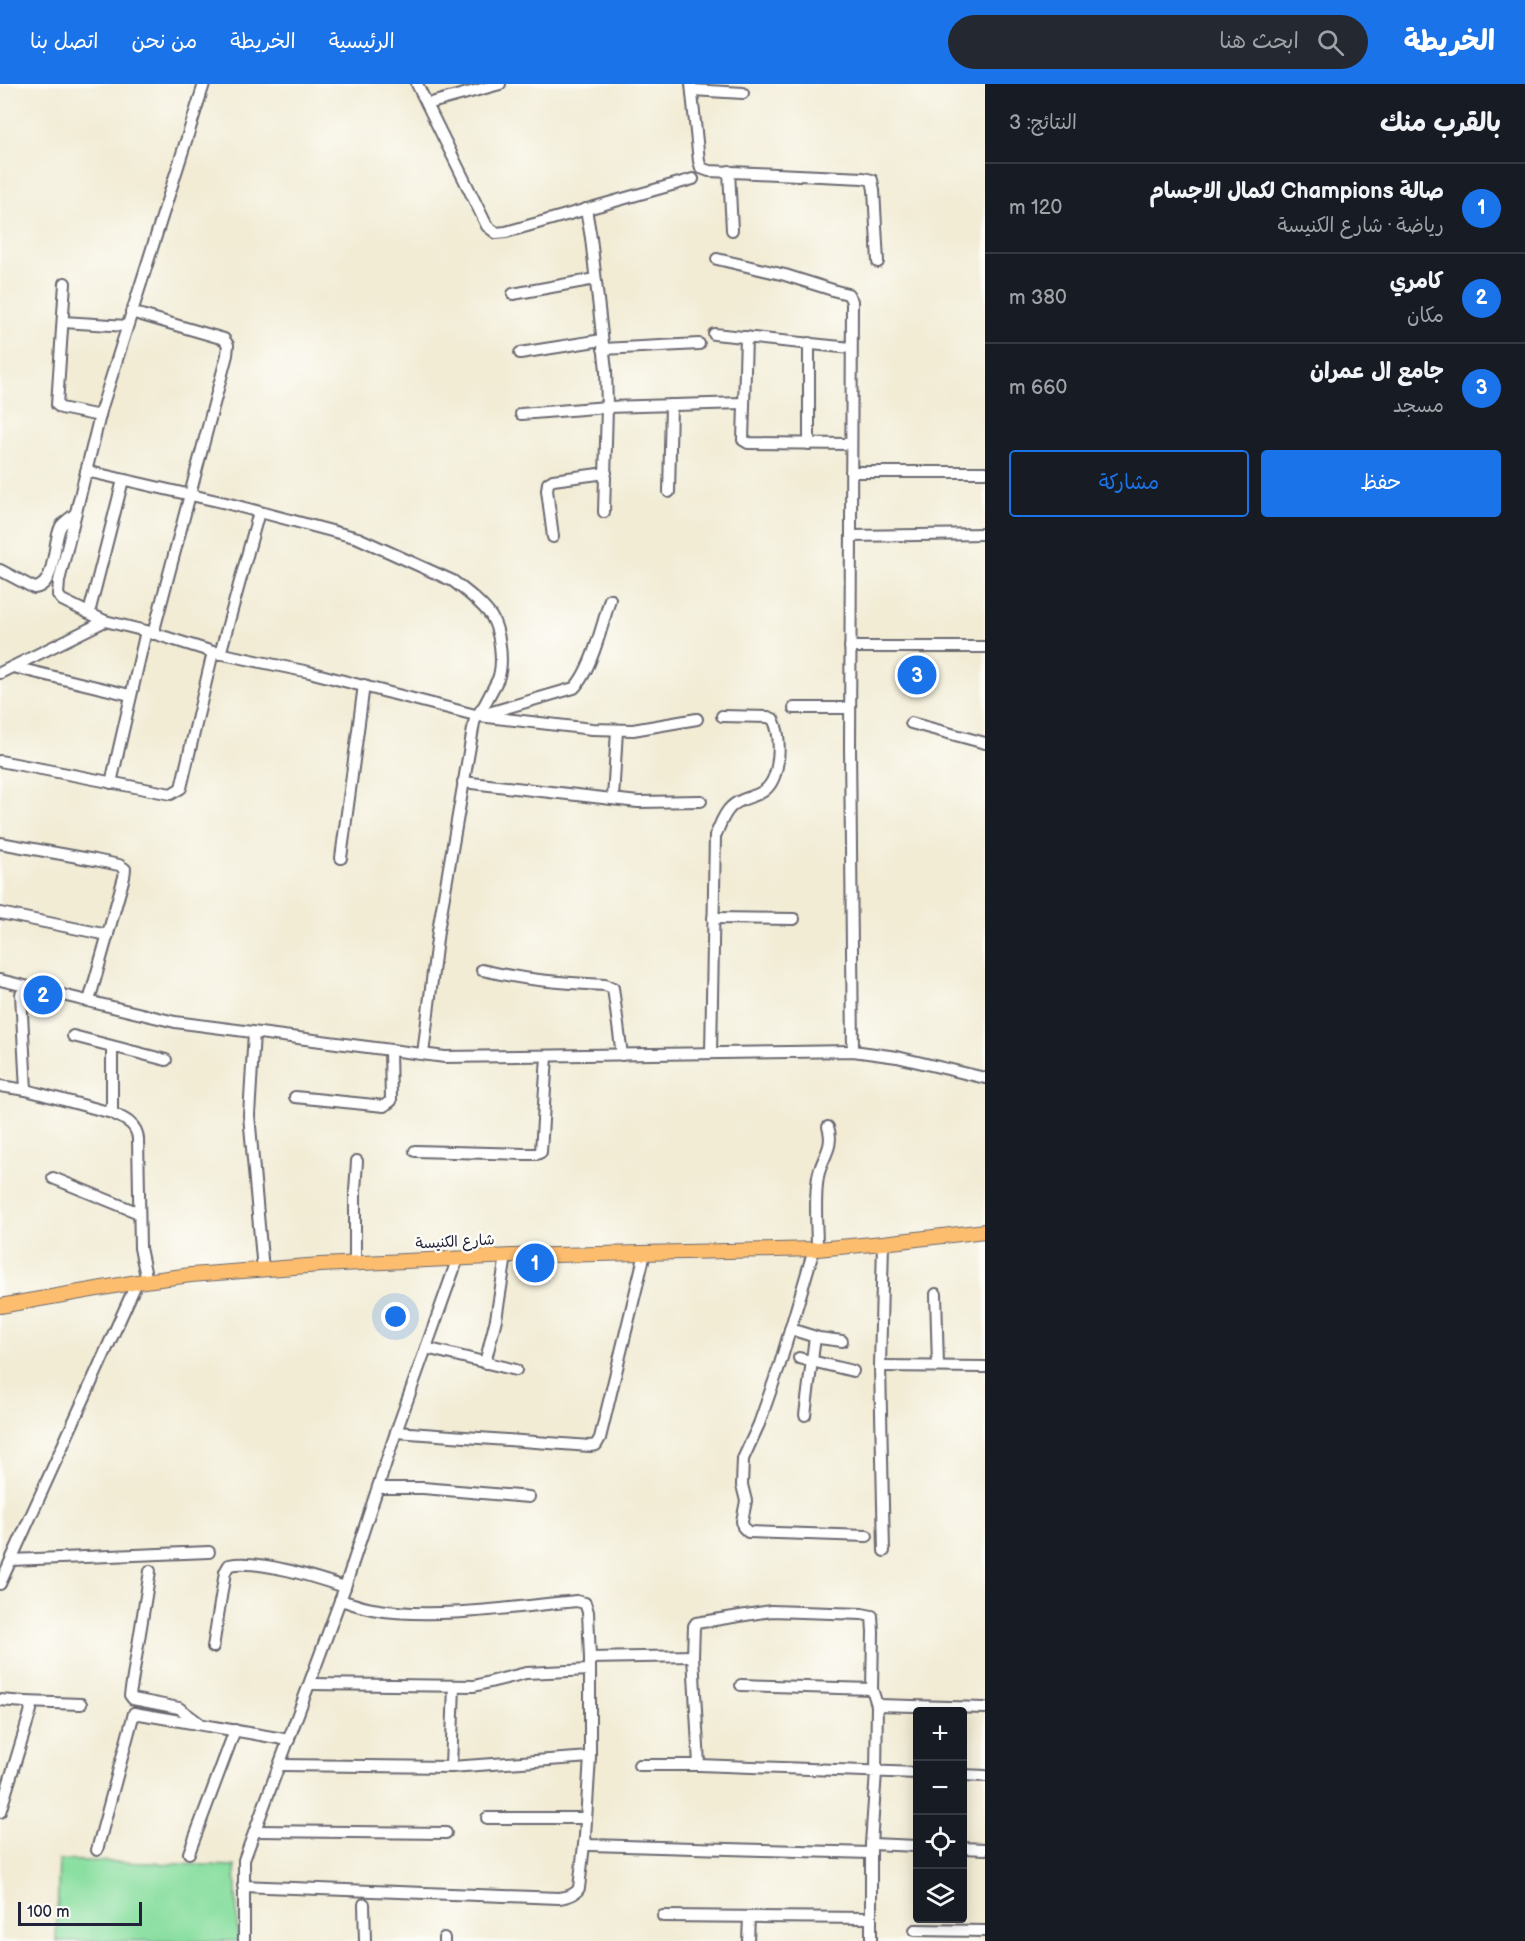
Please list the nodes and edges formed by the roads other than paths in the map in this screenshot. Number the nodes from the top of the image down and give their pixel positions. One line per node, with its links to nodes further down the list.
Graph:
1 (204, 84): 16 (street)
2 (417, 84): 6 (street)
3 (500, 84): 6 (street)
4 (691, 87): 5 (street); 7 (street)
5 (743, 93)
6 (427, 104): 9 (street)
7 (729, 171): 10 (street); 12 (street)
8 (693, 179): 9 (street)
9 (586, 209): 13 (street)
10 (732, 230)
11 (717, 259): 24 (street)
12 (878, 262)
13 (595, 279): 15 (street); 21 (street)
14 (65, 283): 17 (street)
15 (513, 294)
16 (131, 312): 18 (street); 39 (street)
17 (63, 322): 18 (street); 30 (street)
18 (127, 326): 30 (street)
19 (714, 334): 20 (street)
20 (746, 337): 23 (street); 26 (street)
21 (603, 344): 22 (street); 25 (street); 28 (street)
22 (699, 344)
23 (809, 344): 24 (street); 31 (street)
24 (851, 348): 32 (street)
25 (520, 353)
26 (743, 403): 27 (street); 31 (street)
27 (671, 405): 28 (street); 38 (street)
28 (607, 407): 29 (street); 36 (street)
29 (521, 414)
30 (100, 416): 33 (street)
31 (809, 444): 32 (street)
32 (851, 444): 34 (street)
33 (86, 471): 37 (street); 42 (street)
34 (851, 472): 35 (street); 44 (street)
35 (985, 472)
36 (606, 473): 41 (street); 45 (street)
37 (123, 480): 39 (street); 48 (street)
38 (669, 492)
39 (191, 495): 40 (street); 50 (street)
40 (259, 512): 53 (street); 60 (street)
41 (604, 513)
42 (75, 514): 46 (street); 48 (street)
43 (985, 534): 44 (street)
44 (850, 536): 51 (street)
45 (553, 537)
46 (0, 570)
47 (610, 599): 60 (street)
48 (89, 614): 49 (street)
49 (105, 621): 50 (street); 54 (street)
50 (150, 633): 53 (street); 57 (street)
51 (850, 647): 52 (street); 59 (street)
52 (985, 647)
53 (217, 653): 56 (street); 68 (street)
54 (13, 667): 55 (street); 57 (street)
55 (0, 677)
56 (364, 686): 60 (street); 72 (street)
57 (130, 695): 68 (street)
58 (794, 708): 59 (street)
59 (850, 708): 85 (street)
60 (477, 716): 64 (street); 67 (street)
61 (722, 716): 74 (street)
62 (697, 719): 64 (street)
63 (911, 723): 65 (street)
64 (617, 730): 69 (street)
65 (985, 743)
66 (0, 761): 68 (street)
67 (463, 782): 69 (street); 87 (street)
68 (111, 783)
69 (613, 799): 70 (street)
70 (700, 801)
71 (0, 843): 76 (street)
72 (341, 858)
73 (0, 913): 76 (street)
74 (713, 918): 75 (street); 86 (street)
75 (794, 919)
76 (108, 935): 80 (street)
77 (482, 970): 88 (street)
78 (0, 980): 80 (street)
79 (21, 994): 93 (street)
80 (89, 1001): 81 (street)
81 (254, 1033): 84 (street); 108 (street)
82 (73, 1036): 83 (street)
83 (112, 1047): 90 (street); 95 (street)
84 (390, 1050): 87 (street); 94 (street)
85 (853, 1051): 86 (street); 91 (street)
86 (711, 1053): 88 (street)
87 (423, 1054): 89 (street)
88 (622, 1055): 89 (street)
89 (548, 1056): 97 (street)
90 (166, 1060)
91 (985, 1078)
92 (0, 1086): 93 (street)
93 (26, 1090): 95 (street)
94 (295, 1097)
95 (112, 1113): 100 (street)
96 (828, 1127): 103 (street)
97 (415, 1151)
98 (357, 1161): 107 (street)
99 (53, 1178): 100 (street)
100 (140, 1213): 109 (street)
101 (985, 1231): 102 (main road, شارع الكنيسة)
102 (883, 1243): 103 (main road, شارع الكنيسة); 119 (street)
103 (815, 1249): 104 (main road, شارع الكنيسة); 112 (street)
104 (645, 1253): 105 (main road, شارع الكنيسة); 125 (street)
105 (506, 1256): 106 (main road, شارع الكنيسة); 118 (street)
106 (458, 1258): 107 (main road, شارع الكنيسة); 115 (street)
107 (355, 1263): 108 (main road, شارع الكنيسة)
108 (263, 1270): 109 (main road, شارع الكنيسة)
109 (142, 1282): 111 (main road, شارع الكنيسة); 131 (street)
110 (936, 1294): 120 (street)
111 (0, 1306)
112 (790, 1329): 113 (street); 128 (street)
113 (815, 1337): 114 (street); 117 (street)
114 (842, 1341)
115 (426, 1348): 118 (street); 125 (street)
116 (798, 1358): 117 (street)
117 (812, 1362): 123 (street); 124 (street)
118 (485, 1363): 122 (street)
119 (880, 1366): 120 (street); 129 (street)
120 (938, 1366): 121 (street)
121 (985, 1366)
122 (516, 1370)
123 (853, 1371)
124 (805, 1415)
125 (396, 1432): 126 (street)
126 (378, 1488): 127 (street); 134 (street)
127 (529, 1497)
128 (867, 1536)
129 (884, 1551)
130 (208, 1552): 131 (street)
131 (7, 1563): 133 (street)
132 (150, 1571): 149 (street)
133 (0, 1584)
134 (345, 1587): 135 (street); 136 (street)
135 (340, 1600): 138 (street); 140 (street)
136 (213, 1647)
137 (693, 1656): 138 (street); 143 (street); 155 (street)
138 (590, 1658): 139 (street)
139 (590, 1670): 142 (street); 152 (street)
140 (310, 1684): 142 (street); 151 (street)
141 (741, 1685): 143 (street)
142 (454, 1686): 156 (street)
143 (872, 1689): 147 (street)
144 (0, 1700): 145 (street)
145 (25, 1702): 146 (street); 161 (street)
146 (81, 1704)
147 (876, 1705): 148 (street); 157 (street)
148 (985, 1708)
149 (199, 1723): 150 (street); 172 (street)
150 (236, 1730): 151 (street); 173 (street)
151 (289, 1740): 153 (street)
152 (590, 1757): 156 (street); 164 (street)
153 (280, 1765): 156 (street); 165 (street)
154 (639, 1765): 155 (street)
155 (699, 1765): 157 (street)
156 (451, 1767)
157 (876, 1772): 158 (street); 170 (street)
158 (913, 1773)
159 (967, 1775): 160 (street)
160 (985, 1776)
161 (4, 1786): 162 (street)
162 (0, 1812)
163 (487, 1818): 164 (street)
164 (586, 1818): 167 (street)
165 (255, 1831): 166 (street); 174 (street)
166 (446, 1833)
167 (585, 1836): 170 (street); 174 (street)
168 (913, 1846): 170 (street)
169 (967, 1848): 171 (street)
170 (871, 1849): 178 (street)
171 (985, 1849)
172 (97, 1850)
173 (189, 1853)
174 (243, 1886): 181 (street)
175 (364, 1904): 182 (street)
176 (663, 1916): 177 (street)
177 (749, 1917): 178 (street); 183 (street)
178 (871, 1918): 184 (street)
179 (915, 1930): 180 (street)
180 (985, 1931)
181 (244, 1941)
182 (365, 1941)
183 (748, 1941)
184 (871, 1941)

